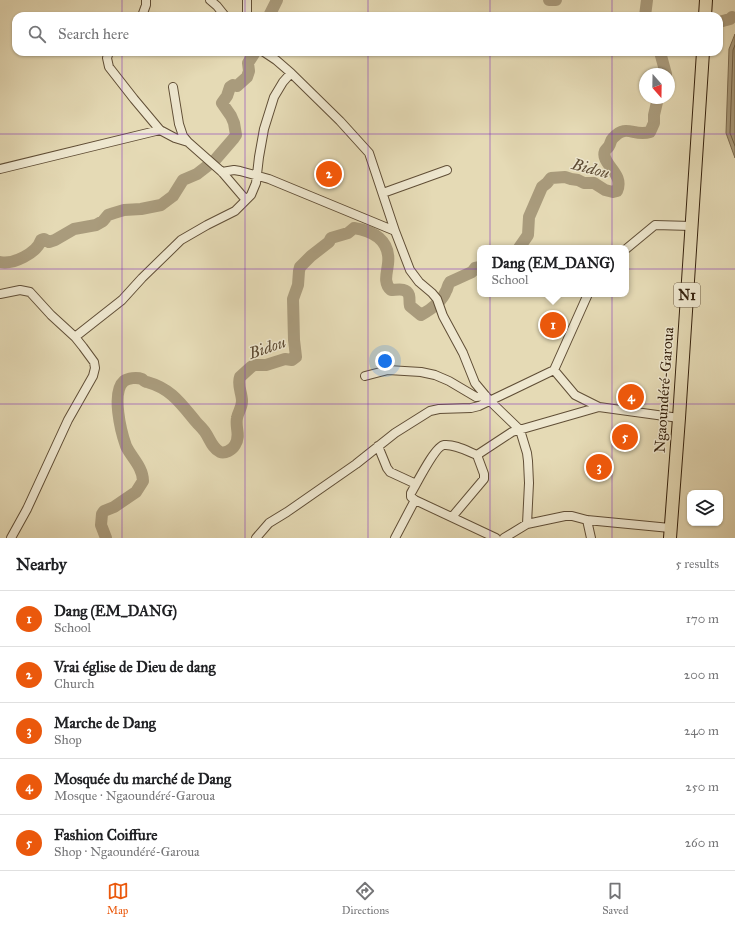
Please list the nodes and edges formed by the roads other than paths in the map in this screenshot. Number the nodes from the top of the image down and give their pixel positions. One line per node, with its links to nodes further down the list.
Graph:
1 (146, 0): 5 (street)
2 (210, 0): 6 (street)
3 (247, 0): 7 (street)
4 (706, 0): 8 (highway)
5 (143, 12)
6 (222, 12)
7 (247, 12)
8 (705, 12)
9 (108, 56): 14 (street)
10 (270, 56): 12 (street)
11 (704, 56): 22 (highway, Ngaoundéré-Garoua / N1)
12 (291, 73): 19 (street); 20 (street)
13 (173, 88): 15 (street)
14 (160, 130): 15 (street); 16 (street)
15 (188, 142): 18 (street)
16 (0, 169)
17 (447, 170): 20 (street)
18 (222, 172): 19 (street); 21 (street)
19 (258, 176): 21 (street); 23 (street)
20 (383, 193): 23 (street)
21 (246, 200): 27 (street)
22 (691, 226): 24 (street); 32 (highway, Ngaoundéré-Garoua / N1)
23 (395, 231): 30 (street)
24 (629, 247)
25 (0, 294): 27 (street)
26 (587, 297): 28 (street)
27 (75, 338): 42 (street)
28 (554, 370): 30 (street); 31 (street)
29 (364, 376): 30 (street)
30 (488, 398): 33 (street); 34 (street)
31 (599, 407): 32 (street); 33 (street)
32 (679, 418): 41 (highway, Ngaoundéré-Garoua / N1)
33 (520, 430): 35 (street); 40 (street)
34 (378, 446): 36 (street); 43 (street)
35 (477, 455): 36 (street); 38 (street)
36 (416, 484): 37 (street)
37 (415, 500): 38 (street); 44 (street)
38 (452, 517): 45 (street)
39 (587, 520): 40 (street); 41 (street); 47 (street)
40 (527, 524): 46 (street)
41 (670, 533)
42 (11, 538)
43 (256, 538)
44 (395, 538)
45 (496, 538)
46 (504, 538)
47 (591, 538)

